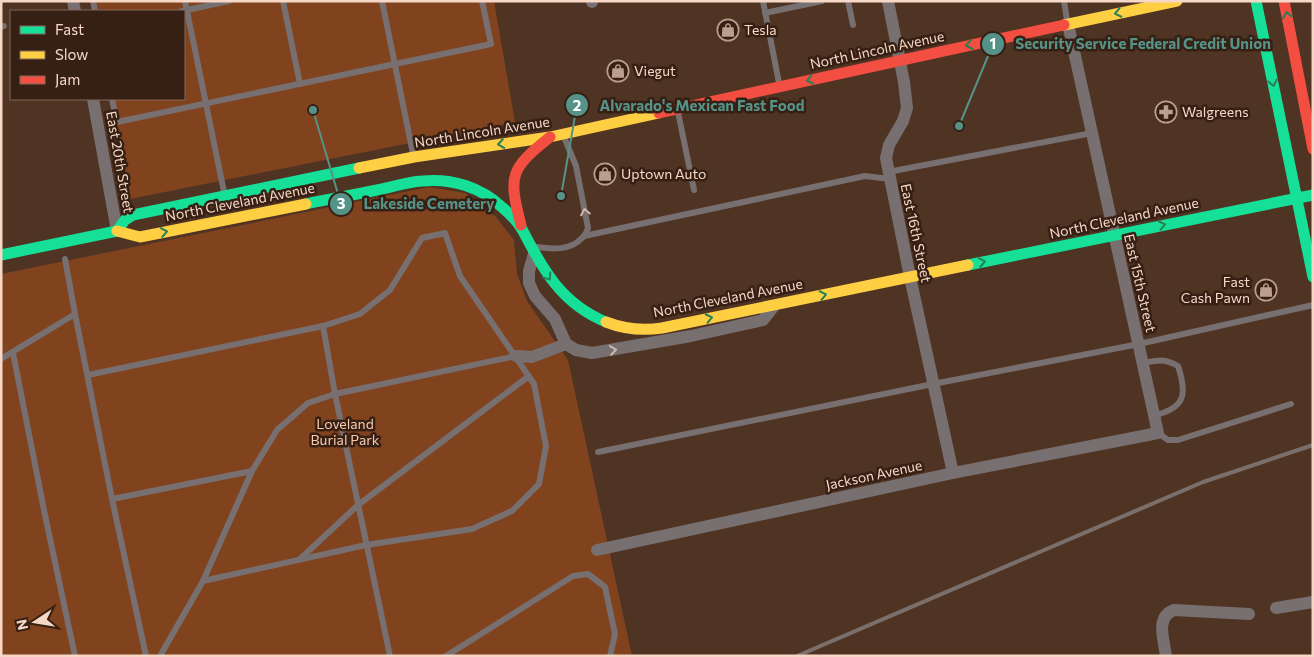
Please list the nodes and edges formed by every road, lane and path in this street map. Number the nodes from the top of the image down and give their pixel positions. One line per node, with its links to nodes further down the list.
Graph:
1 (229, 1): 13 (lane)
2 (283, 1): 20 (lane)
3 (382, 1): 19 (lane)
4 (482, 1): 19 (lane)
5 (763, 1): 14 (lane)
6 (822, 1): 14 (lane)
7 (848, 1): 17 (lane)
8 (888, 1): 18 (street, East 16th Street)
9 (1064, 1): 16 (lane)
10 (1177, 1): 16 (highway, North Lincoln Avenue, one-way to 16)
11 (1256, 1): 35 (highway, one-way to 35)
12 (1284, 1): 29 (highway, one-way to 12)
13 (185, 11)
14 (765, 13): 21 (lane)
15 (185, 15): 24 (lane)
16 (1068, 24): 18 (highway, North Lincoln Avenue, one-way to 18); 26 (street, East 15th Street)
17 (853, 25)
18 (900, 60): 21 (highway, North Lincoln Avenue, one-way to 21); 31 (street, East 16th Street)
19 (395, 64): 20 (lane); 30 (lane)
20 (300, 84): 24 (lane)
21 (780, 87): 25 (highway, North Lincoln Avenue)
22 (93, 100): 37 (street, East 20th Street)
23 (112, 100): 24 (lane)
24 (206, 103): 34 (lane)
25 (678, 109): 27 (highway, North Lincoln Avenue); 32 (lane)
26 (1092, 133): 31 (lane); 38 (street, East 15th Street)
27 (563, 134): 28 (highway, North Lincoln Avenue); 39 (lane, one-way to 27)
28 (550, 137): 30 (highway, North Lincoln Avenue, one-way to 30); 36 (highway)
29 (1313, 149)
30 (414, 157): 34 (highway, North Lincoln Avenue)
31 (889, 176): 39 (lane); 43 (street, East 16th Street)
32 (694, 190)
33 (1313, 194): 35 (highway, North Cleveland Avenue)
34 (225, 195): 37 (highway, North Lincoln Avenue)
35 (1296, 198): 38 (highway, North Cleveland Avenue, one-way to 35); 44 (highway)
36 (522, 229): 37 (highway, North Cleveland Avenue, one-way to 36); 40 (highway, North Cleveland Avenue)
37 (117, 231): 41 (highway)
38 (1114, 235): 43 (highway, North Cleveland Avenue, one-way to 38); 50 (street, East 15th Street)
39 (584, 236): 40 (lane)
40 (532, 250): 45 (highway, North Cleveland Avenue, one-way to 45); 49 (street)
41 (1, 255)
42 (65, 259): 47 (lane)
43 (910, 277): 45 (highway, North Cleveland Avenue, one-way to 43); 57 (street, East 16th Street)
44 (1313, 277)
45 (775, 304): 49 (street, one-way to 45)
46 (1313, 305): 50 (lane)
47 (75, 314): 51 (lane); 55 (lane)
48 (323, 326): 52 (lane); 55 (lane); 58 (lane)
49 (566, 344): 52 (street)
50 (1139, 344): 54 (street, East 15th Street); 57 (lane)
51 (13, 352): 53 (lane); 74 (lane)
52 (516, 356): 56 (lane); 58 (lane)
53 (1, 359)
54 (1143, 363): 60 (street, East 15th Street); 60 (lane)
55 (88, 375): 65 (lane)
56 (529, 376): 66 (lane); 67 (lane)
57 (933, 384): 62 (lane); 64 (street, East 16th Street)
58 (335, 394): 63 (lane); 66 (lane)
59 (1291, 404): 61 (lane)
60 (1155, 415): 61 (street, East 15th Street)
61 (1158, 433): 64 (street, Jackson Avenue)
62 (598, 452)
63 (252, 471): 65 (lane); 70 (lane)
64 (953, 473): 68 (street, Jackson Avenue)
65 (112, 498): 75 (lane)
66 (358, 505): 67 (lane); 69 (lane)
67 (366, 545): 69 (lane); 77 (lane)
68 (597, 550)
69 (299, 560): 70 (lane)
70 (203, 581): 76 (lane)
71 (1313, 602): 72 (street)
72 (1276, 608)
73 (1249, 614): 80 (street)
74 (75, 656)
75 (146, 656)
76 (160, 656)
77 (390, 656)
78 (446, 656): 79 (lane)
79 (610, 656)
80 (1166, 656)

